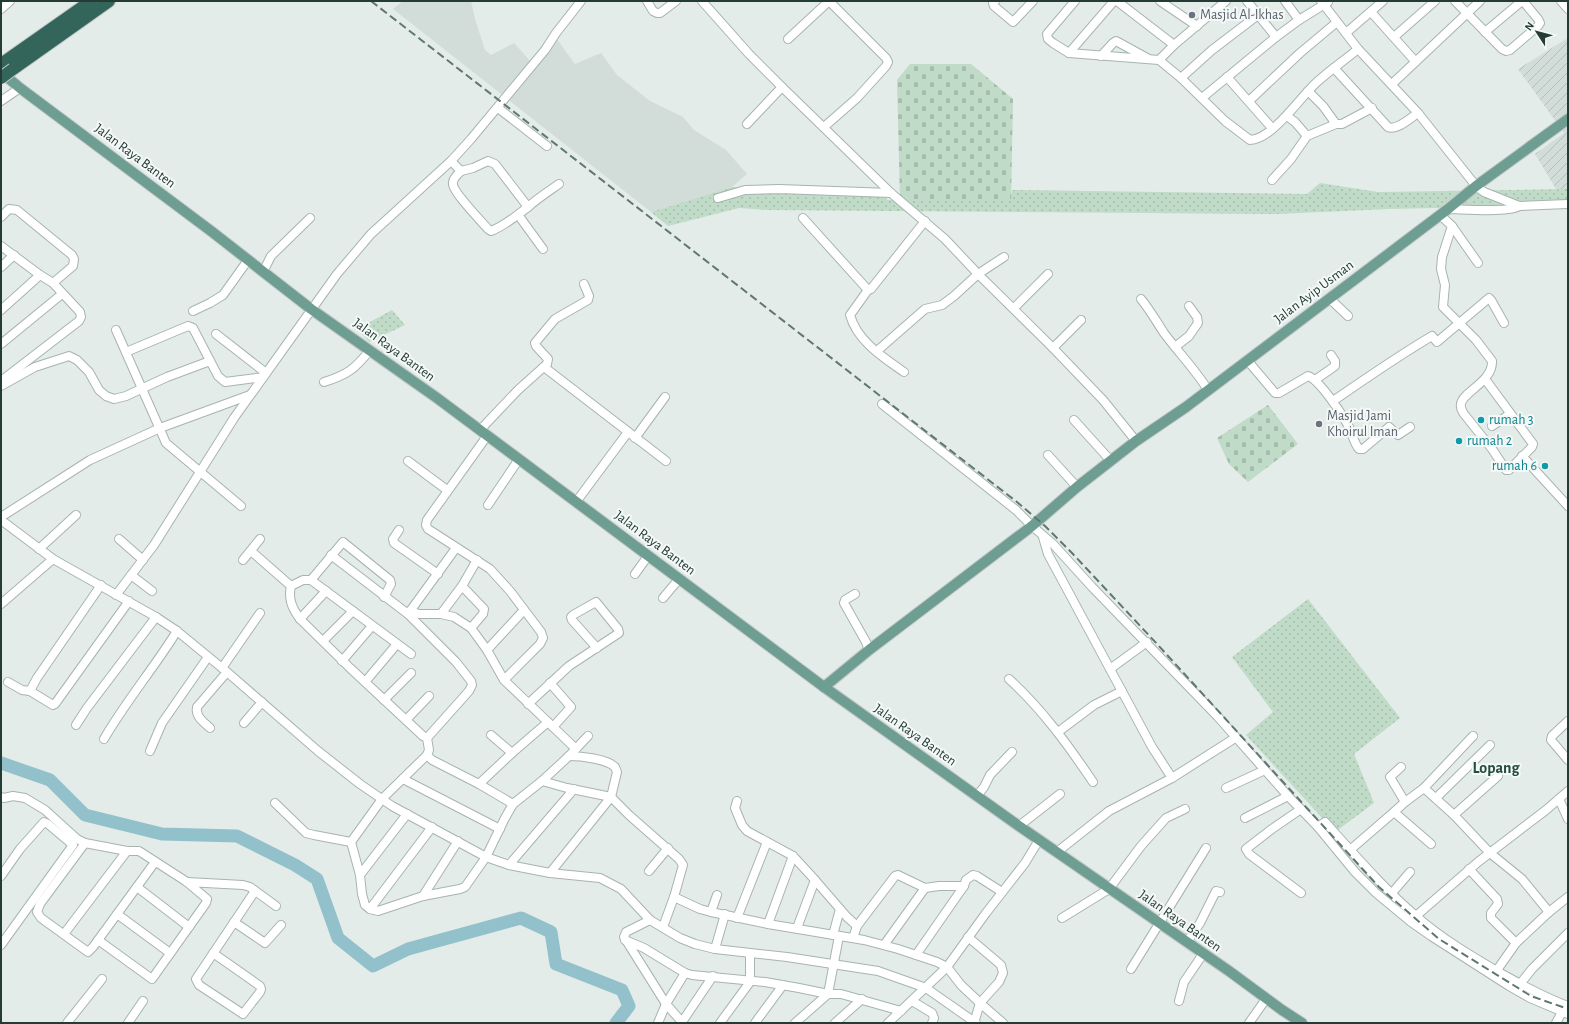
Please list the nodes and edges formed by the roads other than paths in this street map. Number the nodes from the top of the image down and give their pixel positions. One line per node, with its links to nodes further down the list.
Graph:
1 (10, 1): 25 (street)
2 (91, 1): 45 (highway)
3 (109, 1): 45 (highway)
4 (581, 1): 57 (street)
5 (647, 1): 6 (street)
6 (676, 1)
7 (702, 1): 51 (street)
8 (829, 1): 37 (street); 64 (street)
9 (995, 1): 10 (street)
10 (1033, 1)
11 (1075, 1): 40 (street)
12 (1114, 1): 40 (street)
13 (1117, 1): 38 (street)
14 (1161, 1): 32 (street)
15 (1226, 1): 32 (street)
16 (1247, 1): 29 (street)
17 (1285, 1): 30 (street)
18 (1383, 1): 27 (street)
19 (1435, 1): 36 (street)
20 (1455, 1): 28 (street)
21 (1480, 1): 28 (street)
22 (1522, 1): 33 (street); 33 (street)
23 (1561, 1): 26 (street)
24 (1325, 2): 30 (street); 31 (street)
25 (1, 9)
26 (1568, 9)
27 (1371, 12): 34 (street); 36 (street)
28 (1467, 14): 33 (street); 44 (street)
29 (1258, 15): 35 (street); 49 (street)
30 (1299, 20): 35 (street)
31 (1337, 22): 34 (street); 56 (street)
32 (1197, 26): 38 (street)
33 (1485, 32)
34 (1346, 33): 39 (street)
35 (1276, 37): 47 (street)
36 (1394, 37): 44 (street)
37 (788, 40)
38 (1174, 45): 43 (street)
39 (1358, 49): 46 (street); 50 (street)
40 (1069, 53): 41 (street)
41 (1101, 56): 42 (street); 42 (street)
42 (1150, 60): 43 (street)
43 (1159, 60): 49 (street)
44 (1416, 61): 50 (street)
45 (5, 67): 48 (highway, bridge); 52 (main road, Jalan Raya Banten)
46 (1334, 68): 53 (street); 58 (street)
47 (1227, 77): 54 (street); 56 (street)
48 (1, 78)
49 (1181, 78): 54 (street)
50 (1392, 84): 59 (street)
51 (782, 87): 62 (street); 64 (street)
52 (20, 88): 55 (street); 89 (main road, Jalan Raya Banten)
53 (1308, 91): 60 (street); 63 (street)
54 (1202, 98): 65 (street)
55 (1, 101)
56 (1249, 101): 65 (street)
57 (498, 108): 67 (street); 68 (street)
58 (1372, 108): 59 (street); 63 (street)
59 (1418, 113): 72 (street)
60 (1287, 116): 65 (street); 66 (street)
61 (1568, 119): 72 (main road, Jalan Ayip Usman)
62 (747, 124)
63 (1336, 124): 66 (street)
64 (824, 127): 73 (street)
65 (1272, 128)
66 (1307, 136): 70 (street)
67 (547, 146)
68 (452, 161): 69 (street); 104 (street)
69 (461, 171): 77 (street); 79 (street)
70 (1272, 180)
71 (559, 184): 77 (street)
72 (1476, 186): 76 (street); 78 (main road, Jalan Ayip Usman)
73 (891, 193): 74 (street); 83 (street)
74 (718, 198)
75 (1568, 204): 76 (street)
76 (1519, 206): 78 (street)
77 (528, 207): 79 (street)
78 (1444, 212): 84 (street); 100 (main road, Jalan Ayip Usman)
79 (519, 216): 86 (street)
80 (1, 217): 96 (street)
81 (310, 218): 92 (street)
82 (803, 218): 98 (street)
83 (925, 221): 93 (street); 98 (street)
84 (1452, 226): 90 (street); 109 (street)
85 (1, 246): 87 (street)
86 (543, 249)
87 (14, 255): 91 (street); 95 (street)
88 (1004, 256): 93 (street)
89 (248, 260): 92 (main road, Jalan Raya Banten); 106 (street)
90 (1478, 263)
91 (1, 267)
92 (263, 272): 104 (main road, Jalan Raya Banten)
93 (978, 274): 103 (street); 117 (street)
94 (1048, 274): 103 (street)
95 (40, 275): 96 (street); 105 (street)
96 (53, 283): 99 (street)
97 (584, 284): 122 (street)
98 (868, 290): 117 (street)
99 (62, 294): 113 (street); 127 (street)
100 (1330, 298): 107 (street); 120 (main road, Jalan Ayip Usman)
101 (1141, 299): 114 (street)
102 (1189, 306): 114 (street)
103 (1014, 308): 115 (street)
104 (311, 309): 116 (main road, Jalan Raya Banten); 124 (street)
105 (1, 310)
106 (193, 311)
107 (1348, 316)
108 (1081, 320): 115 (street)
109 (1459, 323): 110 (street); 125 (street); 134 (street)
110 (1504, 323)
111 (116, 330): 118 (street)
112 (216, 334): 124 (street)
113 (1, 344)
114 (1175, 346): 131 (street)
115 (1053, 348): 144 (street)
116 (370, 350): 128 (street); 142 (main road, Jalan Raya Banten)
117 (877, 351): 123 (street)
118 (126, 352): 121 (street); 130 (street)
119 (1331, 355): 126 (street)
120 (1247, 360): 126 (street); 131 (main road, Jalan Ayip Usman)
121 (210, 361): 124 (street); 130 (street)
122 (544, 367): 141 (street); 142 (street)
123 (904, 372)
124 (264, 375): 132 (street)
125 (1485, 379): 136 (street); 146 (street)
126 (1315, 380): 134 (street)
127 (1, 381)
128 (324, 382)
129 (1, 386): 130 (street)
130 (140, 388): 140 (street)
131 (1208, 390): 144 (main road, Jalan Ayip Usman)
132 (250, 395): 140 (street); 151 (street)
133 (665, 397): 143 (street)
134 (1333, 401): 139 (street)
135 (882, 404): 160 (street)
136 (1510, 414): 138 (street); 146 (street)
137 (1074, 420): 150 (street)
138 (1492, 426)
139 (1410, 427)
140 (160, 428): 151 (street); 159 (street)
141 (628, 432): 143 (street); 154 (street)
142 (483, 433): 147 (main road, Jalan Raya Banten); 153 (street)
143 (635, 438): 149 (street)
144 (1136, 441): 150 (main road, Jalan Ayip Usman)
145 (1048, 455): 152 (street)
146 (1522, 456): 157 (street)
147 (519, 458): 154 (main road, Jalan Raya Banten); 155 (street)
148 (408, 461): 153 (street)
149 (666, 461)
150 (1111, 461): 152 (main road, Jalan Ayip Usman)
151 (200, 472): 156 (street); 171 (street)
152 (1077, 487): 160 (main road, Jalan Ayip Usman)
153 (447, 490): 165 (street)
154 (578, 499): 169 (main road, Jalan Raya Banten)
155 (488, 505)
156 (241, 506)
157 (1568, 506)
158 (76, 515): 166 (street)
159 (1, 519): 166 (street)
160 (1032, 526): 162 (street); 205 (main road, Jalan Ayip Usman)
161 (399, 530): 174 (street)
162 (1043, 537): 201 (street); 209 (street)
163 (119, 539): 171 (street)
164 (260, 539): 167 (street)
165 (456, 548): 173 (street); 174 (street)
166 (39, 549): 170 (street)
167 (251, 551): 172 (street); 180 (street)
168 (331, 555): 178 (street); 186 (street); 186 (street)
169 (648, 556): 175 (street); 177 (main road, Jalan Raya Banten)
170 (53, 559): 179 (street); 189 (street)
171 (143, 560): 176 (street)
172 (243, 560)
173 (477, 560): 181 (street); 190 (street)
174 (438, 574): 193 (street)
175 (635, 574)
176 (131, 575): 183 (street); 184 (street)
177 (679, 579): 187 (street); 217 (main road, Jalan Raya Banten)
178 (310, 580): 180 (street); 182 (street)
179 (101, 585): 184 (street); 218 (street)
180 (291, 586): 196 (street)
181 (462, 586): 194 (street); 198 (street)
182 (326, 591): 191 (street); 196 (street)
183 (152, 592)
184 (116, 594): 188 (street)
185 (855, 594): 205 (street)
186 (384, 597): 193 (street)
187 (663, 598)
188 (129, 601): 195 (street); 218 (street)
189 (1, 604)
190 (524, 610): 204 (street); 213 (street)
191 (353, 611): 197 (street); 200 (street)
192 (260, 612): 210 (street)
193 (409, 613): 194 (street); 234 (street)
194 (441, 614): 198 (street)
195 (156, 617): 199 (street); 227 (street)
196 (300, 618): 200 (street)
197 (372, 626): 202 (street); 208 (street)
198 (470, 628): 204 (street)
199 (177, 631): 207 (street); 236 (street)
200 (323, 641): 208 (street)
201 (1147, 642): 209 (street); 235 (street)
202 (397, 644): 206 (street); 215 (street)
203 (597, 648): 203 (street); 216 (street)
204 (487, 650): 213 (street)
205 (869, 650): 217 (main road, Jalan Ayip Usman)
206 (411, 654)
207 (208, 657): 210 (street); 239 (street)
208 (342, 661): 215 (street)
209 (1110, 669): 219 (street)
210 (224, 670): 222 (street); 229 (street)
211 (411, 673): 221 (street)
212 (1009, 679): 230 (street)
213 (504, 680): 223 (street)
214 (8, 682): 218 (street)
215 (365, 682): 221 (street)
216 (550, 684): 223 (street); 228 (street)
217 (824, 687): 258 (main road, Jalan Raya Banten)
218 (30, 691)
219 (1122, 691): 230 (street); 248 (street)
220 (428, 696): 224 (street)
221 (384, 700): 224 (street)
222 (262, 702): 226 (street); 263 (street)
223 (528, 704): 228 (street)
224 (406, 720): 234 (street)
225 (1568, 721): 244 (street)
226 (244, 723)
227 (76, 725)
228 (551, 725): 238 (street); 241 (street)
229 (210, 728)
230 (1058, 732): 251 (street)
231 (491, 735): 241 (street)
232 (588, 736): 238 (street)
233 (1473, 736): 254 (street)
234 (427, 738): 242 (street)
235 (1235, 738): 246 (street); 248 (street)
236 (104, 739)
237 (1490, 745): 261 (street)
238 (576, 749): 243 (street)
239 (150, 751)
240 (1012, 752): 258 (street)
241 (512, 753): 252 (street)
242 (427, 755): 249 (street); 252 (street)
243 (569, 756): 250 (street); 260 (street)
244 (1567, 757)
245 (1401, 767): 266 (street)
246 (1265, 770): 253 (street); 259 (street)
247 (1498, 776): 273 (street)
248 (1172, 778): 290 (street)
249 (403, 779): 263 (street); 279 (street)
250 (542, 781): 255 (street); 268 (street)
251 (1093, 782)
252 (479, 784): 268 (street)
253 (1226, 788)
254 (1424, 788): 261 (street); 266 (street)
255 (574, 789): 260 (street); 295 (street)
256 (1568, 791): 264 (street)
257 (1060, 794): 276 (street)
258 (977, 796): 276 (main road, Jalan Raya Banten)
259 (1288, 796): 270 (street); 274 (street)
260 (611, 797): 286 (street); 299 (street)
261 (1436, 798): 273 (street)
262 (2, 799): 284 (street)
263 (382, 799): 272 (street); 282 (street)
264 (1559, 799): 275 (street); 291 (street)
265 (737, 801): 283 (street)
266 (1405, 802): 271 (street)
267 (275, 803): 282 (street)
268 (513, 804): 279 (street)
269 (1184, 809): 307 (street)
270 (1301, 809): 278 (street); 311 (street)
271 (1394, 812): 285 (street); 288 (street)
272 (407, 814): 277 (street); 300 (street)
273 (1454, 816): 291 (street)
274 (1245, 818)
275 (1568, 819)
276 (1019, 826): 280 (main road, Jalan Raya Banten)
277 (432, 827): 281 (street); 318 (street)
278 (1318, 827): 288 (street); 372 (street)
279 (500, 829): 293 (street)
280 (1039, 840): 290 (main road, Jalan Raya Banten); 309 (street)
281 (458, 841): 293 (street); 314 (street)
282 (351, 842): 300 (street)
283 (767, 842): 292 (street); 325 (street)
284 (85, 843): 289 (street); 337 (street)
285 (1431, 844)
286 (668, 848): 297 (street); 316 (street)
287 (1206, 848): 329 (street)
288 (1350, 850): 312 (street)
289 (127, 851): 294 (street); 337 (street)
290 (1057, 852): 307 (main road, Jalan Raya Banten)
291 (1490, 852): 296 (street); 321 (street)
292 (792, 856): 302 (street); 330 (street)
293 (486, 857): 295 (street); 314 (street)
294 (155, 862): 303 (street); 305 (street)
295 (509, 864): 299 (street)
296 (1469, 869): 324 (street); 344 (street)
297 (649, 871)
298 (1410, 872): 312 (street)
299 (550, 873): 327 (street)
300 (360, 875): 318 (street)
301 (1, 876): 345 (street)
302 (815, 880): 319 (street); 335 (street)
303 (188, 882): 308 (street); 332 (street)
304 (964, 886): 306 (street); 309 (street); 352 (street)
305 (137, 887): 322 (street); 332 (street)
306 (925, 888): 333 (street); 346 (street)
307 (1109, 889): 326 (street); 329 (main road, Jalan Raya Banten)
308 (255, 891): 317 (street); 328 (street)
309 (1002, 892): 339 (street)
310 (1220, 892): 343 (street)
311 (1301, 893)
312 (1392, 894): 324 (street)
313 (717, 895): 320 (street)
314 (423, 896): 318 (street)
315 (1568, 896): 321 (street)
316 (674, 897): 320 (street); 334 (street)
317 (276, 906)
318 (370, 909)
319 (840, 909): 333 (street); 338 (street)
320 (711, 912): 323 (street)
321 (1549, 912): 344 (street)
322 (117, 914): 341 (street); 348 (street)
323 (725, 914): 325 (street); 347 (street)
324 (1416, 916): 356 (street)
325 (737, 918): 330 (street)
326 (1062, 918)
327 (650, 920): 334 (street); 342 (street)
328 (234, 922): 331 (street); 349 (street)
329 (1159, 923): 343 (main road, Jalan Raya Banten); 355 (street)
330 (768, 924): 335 (street)
331 (282, 925)
332 (189, 926): 348 (street)
333 (857, 926): 340 (street)
334 (663, 928): 347 (street)
335 (797, 928): 338 (street)
336 (1568, 932): 361 (street)
337 (64, 934): 341 (street)
338 (836, 936): 340 (street); 353 (street)
339 (968, 937): 354 (street); 370 (street)
340 (853, 938): 346 (street)
341 (98, 940): 348 (street)
342 (625, 940): 357 (street); 371 (street)
343 (1187, 942): 351 (main road, Jalan Raya Banten)
344 (1516, 943): 356 (street)
345 (1, 945)
346 (884, 945): 352 (street)
347 (715, 949): 350 (street)
348 (170, 953)
349 (213, 953): 349 (street)
350 (750, 953): 353 (street); 360 (street)
351 (1203, 954): 366 (main road, Jalan Raya Banten); 369 (street)
352 (916, 955): 354 (street)
353 (833, 964): 363 (street); 364 (street)
354 (947, 967): 363 (street); 370 (street)
355 (1131, 969)
356 (1496, 970): 361 (street)
357 (685, 973): 358 (street); 371 (street)
358 (713, 976): 360 (street); 374 (street)
359 (102, 979): 376 (street)
360 (750, 982): 362 (street); 379 (street)
361 (1520, 984): 372 (street)
362 (783, 985): 364 (street); 380 (street)
363 (926, 988): 368 (street); 375 (street)
364 (828, 994): 365 (street); 381 (street)
365 (862, 999): 373 (street); 382 (street)
366 (1266, 999): 386 (street); 387 (main road, Jalan Raya Banten)
367 (143, 1001): 377 (street)
368 (912, 1001): 373 (street); 384 (street)
369 (1179, 1001)
370 (980, 1003): 375 (street); 385 (street)
371 (666, 1004): 374 (street); 378 (street)
372 (1566, 1008): 388 (street)
373 (901, 1011): 383 (street)
374 (682, 1022)
375 (975, 1022)
376 (67, 1023)
377 (128, 1023)
378 (658, 1023)
379 (720, 1023)
380 (756, 1023)
381 (795, 1023)
382 (835, 1023)
383 (888, 1023)
384 (932, 1023)
385 (1003, 1023)
386 (1249, 1023)
387 (1302, 1023)
388 (1556, 1023)

